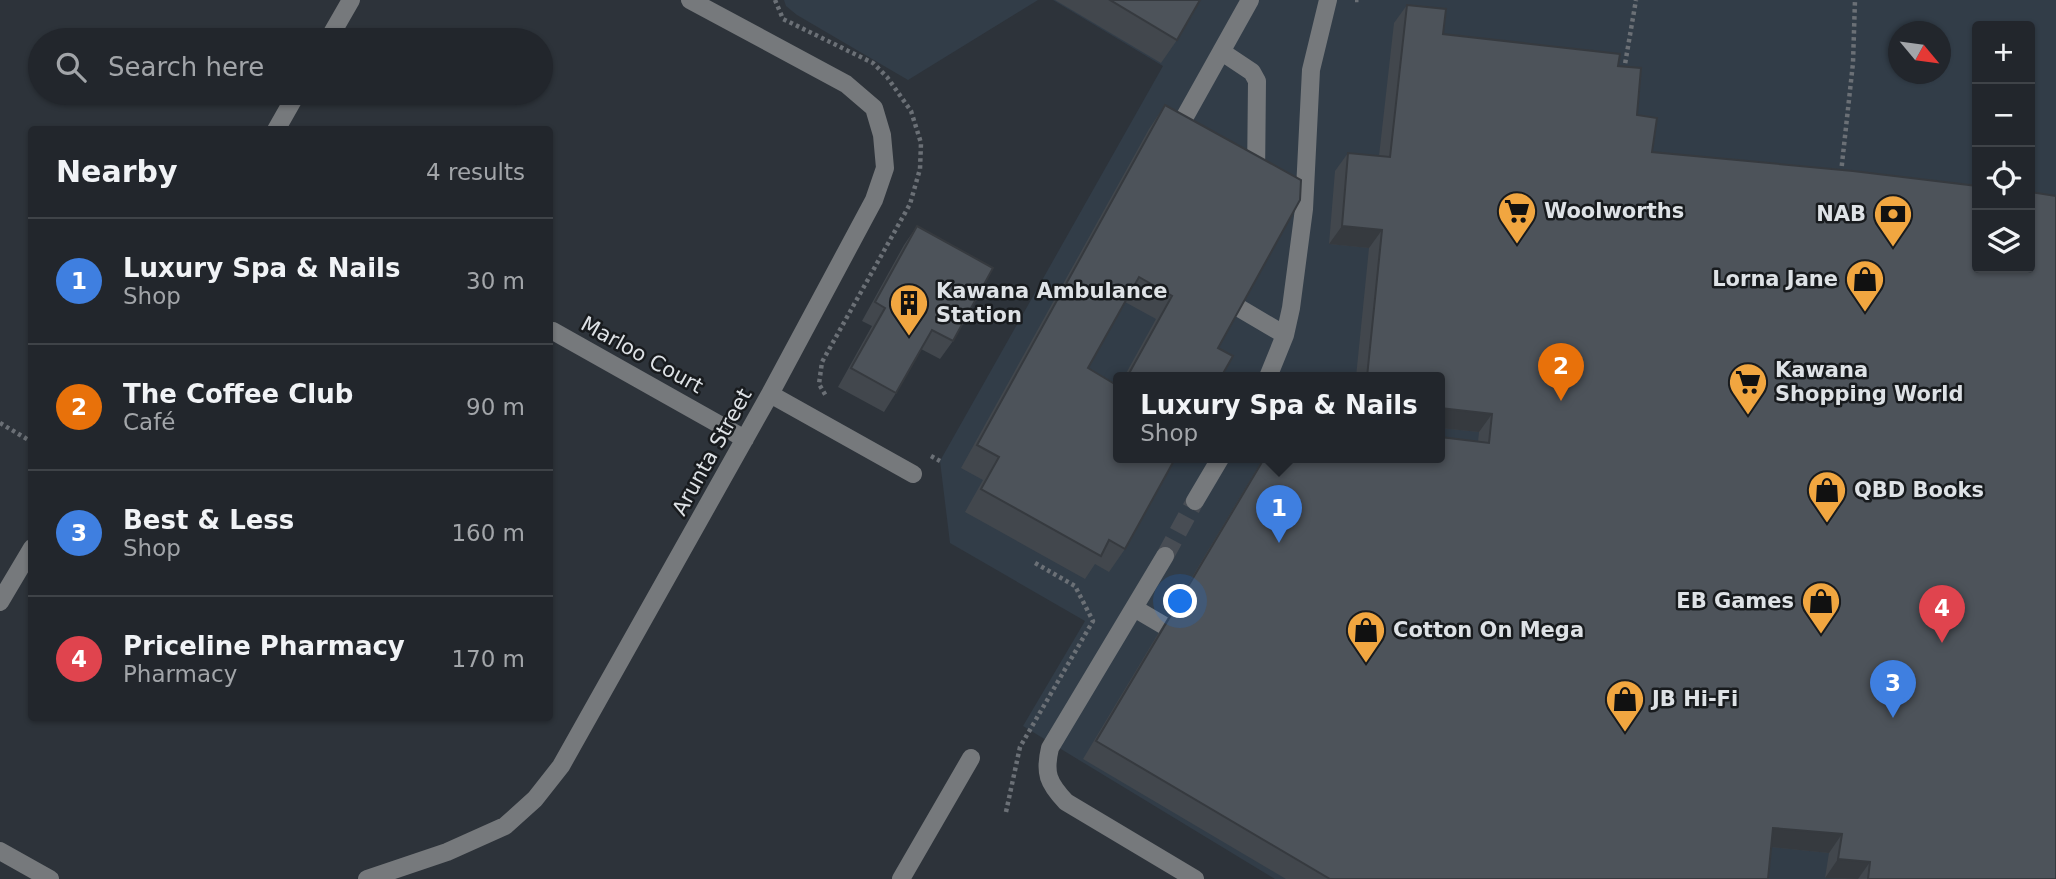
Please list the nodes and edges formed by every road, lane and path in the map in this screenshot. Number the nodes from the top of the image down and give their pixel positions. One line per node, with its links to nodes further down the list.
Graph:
1 (351, 0): 8 (street)
2 (690, 0): 7 (street, Arunta Street)
3 (1251, 0): 9 (street)
4 (1328, 0): 18 (street)
5 (1636, 0): 10 (path)
6 (1855, 0): 14 (path)
7 (721, 7): 20 (street, Arunta Street)
8 (335, 28)
9 (1229, 57): 13 (street); 15 (street)
10 (1623, 74)
11 (290, 105): 12 (street)
12 (278, 126)
13 (1171, 141)
14 (1841, 177)
15 (1254, 187)
16 (1229, 302): 18 (street)
17 (553, 331): 22 (street, Marloo Court)
18 (1284, 335): 19 (street)
19 (1270, 372)
20 (770, 394): 22 (street, Arunta Street); 25 (street)
21 (0, 423): 23 (path)
22 (745, 439): 37 (street, Arunta Street)
23 (28, 440)
24 (1217, 463): 26 (street)
25 (914, 474)
26 (1195, 501)
27 (28, 555): 30 (street)
28 (1165, 556): 31 (street)
29 (1035, 564): 34 (path)
30 (0, 602)
31 (1134, 608): 32 (street); 39 (street)
32 (1163, 625)
33 (971, 758): 38 (street)
34 (1006, 812)
35 (0, 851): 36 (street)
36 (50, 879)
37 (367, 879)
38 (901, 879)
39 (1195, 879)

